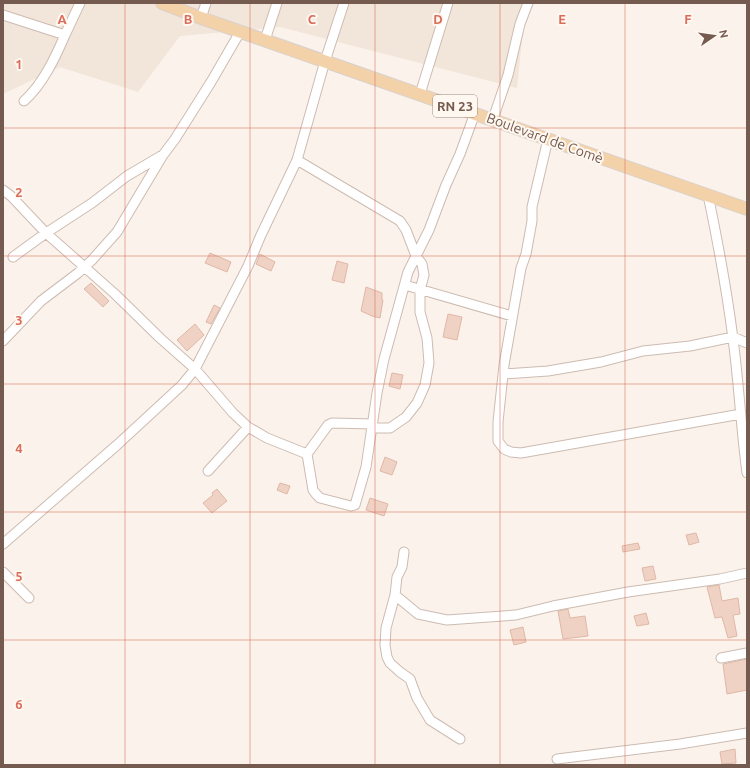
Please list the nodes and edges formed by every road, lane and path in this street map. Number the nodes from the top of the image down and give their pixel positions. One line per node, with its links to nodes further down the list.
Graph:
1 (80, 3): 11 (street)
2 (162, 3): 9 (main road, Boulevard de Comè / RN 23)
3 (206, 3): 9 (street)
4 (277, 3): 12 (street)
5 (344, 3): 13 (street)
6 (448, 3): 14 (street)
7 (528, 3): 17 (street)
8 (3, 15): 11 (street)
9 (201, 18): 10 (main road, Boulevard de Comè / RN 23)
10 (240, 32): 12 (main road, Boulevard de Comè / RN 23); 19 (street)
11 (65, 35): 15 (street)
12 (265, 40): 13 (main road, Boulevard de Comè / RN 23)
13 (325, 61): 14 (main road, Boulevard de Comè / RN 23); 20 (street)
14 (420, 94): 16 (main road, Boulevard de Comè / RN 23)
15 (24, 101)
16 (475, 113): 17 (main road, Boulevard de Comè / RN 23); 25 (street)
17 (493, 119): 18 (main road, Boulevard de Comè / RN 23)
18 (548, 139): 22 (main road, Boulevard de Comè / RN 23); 30 (street)
19 (163, 155): 24 (street); 27 (street)
20 (297, 160): 25 (street); 34 (street)
21 (3, 190): 24 (street)
22 (708, 195): 23 (main road, Boulevard de Comè / RN 23); 31 (street)
23 (747, 208)
24 (46, 233): 26 (street); 27 (street)
25 (416, 256): 28 (street); 29 (street)
26 (13, 257)
27 (84, 267): 32 (street); 34 (street)
28 (405, 285): 29 (street); 37 (street)
29 (420, 290): 30 (street); 37 (street)
30 (512, 316): 35 (street)
31 (733, 337): 33 (street); 35 (street); 36 (street)
32 (3, 341)
33 (747, 343)
34 (195, 369): 38 (street); 42 (street)
35 (503, 374): 36 (street)
36 (741, 414): 41 (street)
37 (372, 426): 39 (street); 39 (street)
38 (248, 427): 39 (street); 40 (street)
39 (307, 454)
40 (208, 471)
41 (747, 473)
42 (3, 544)
43 (404, 552): 46 (street)
44 (3, 572): 47 (street)
45 (747, 573): 46 (street)
46 (395, 595): 51 (street)
47 (28, 598)
48 (747, 653): 49 (street)
49 (722, 658)
50 (747, 733): 52 (street)
51 (460, 739)
52 (557, 759)

